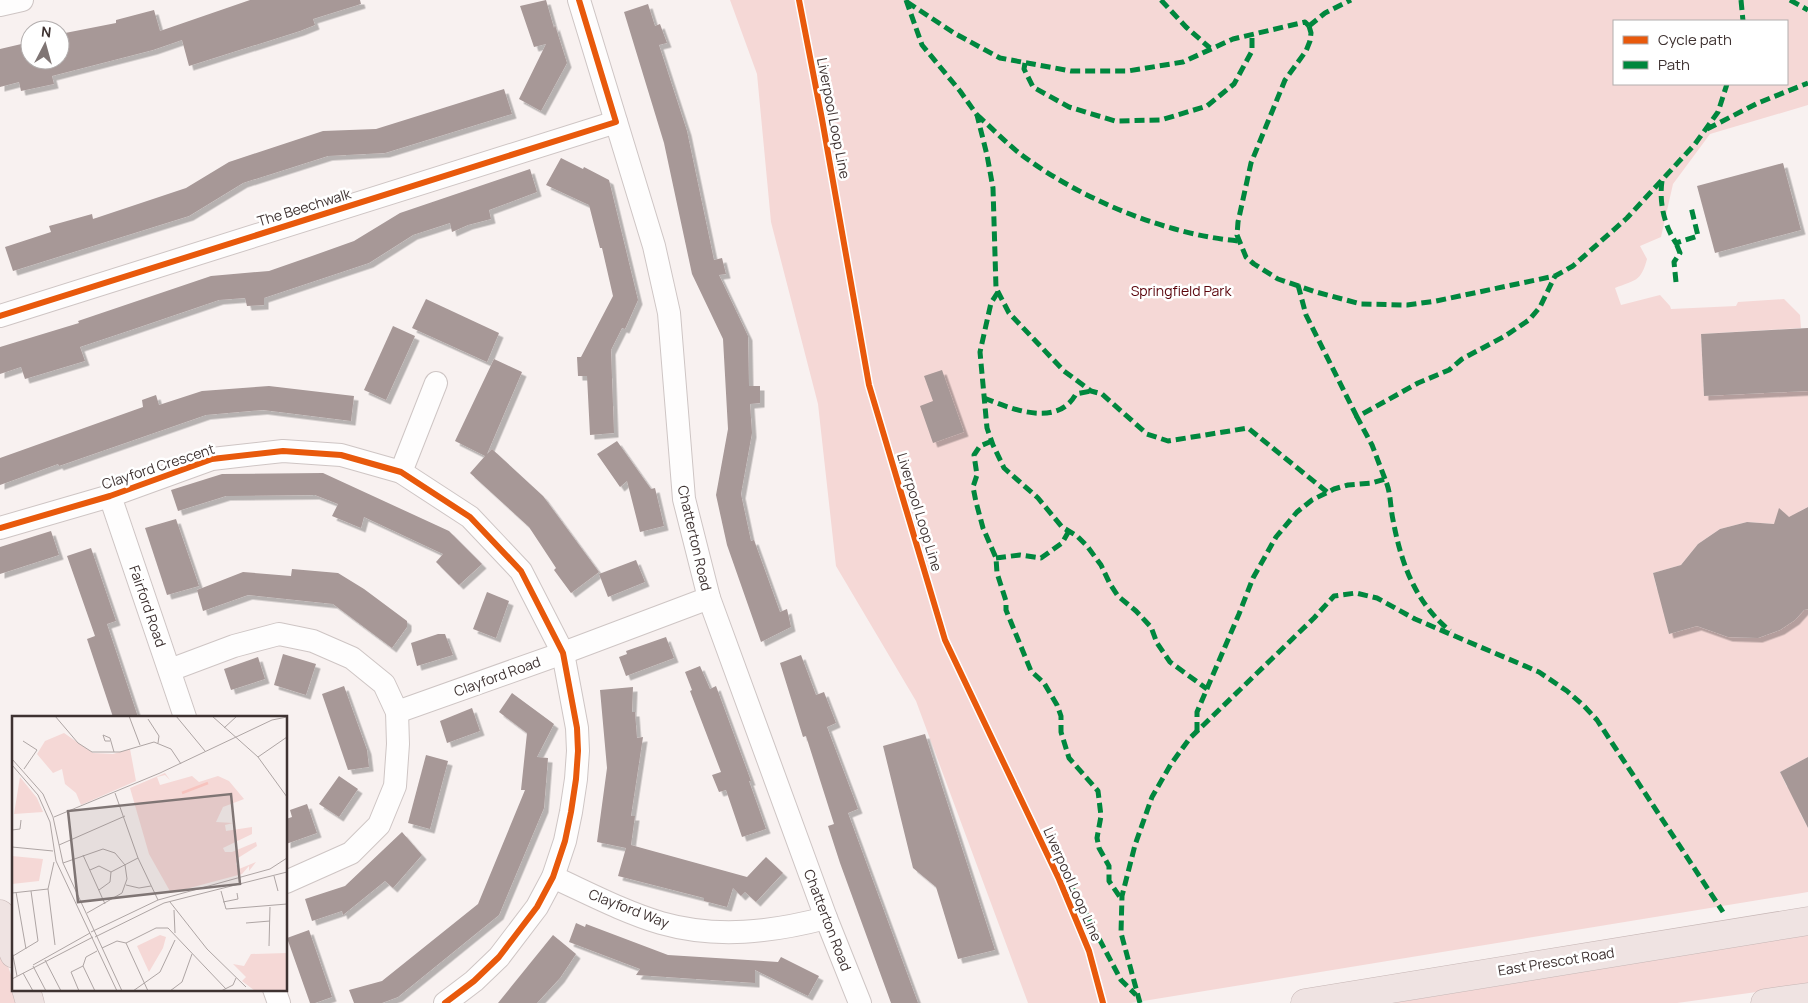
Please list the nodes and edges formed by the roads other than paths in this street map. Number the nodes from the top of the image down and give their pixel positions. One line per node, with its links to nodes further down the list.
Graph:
1 (22, 0): 3 (street)
2 (579, 0): 4 (street, Chatterton Road)
3 (0, 5)
4 (616, 122): 5 (street, The Beechwalk); 10 (street, Chatterton Road)
5 (0, 316)
6 (436, 383): 7 (street)
7 (402, 472): 8 (street, Clayford Crescent); 11 (street, Clayford Crescent)
8 (110, 496): 9 (street, Clayford Crescent); 12 (street, Fairford Road)
9 (0, 528)
10 (709, 598): 11 (street, Clayford Road); 18 (street, Chatterton Road)
11 (562, 653): 13 (street, Clayford Road); 15 (street, Clayford Crescent)
12 (170, 670): 13 (street); 14 (street, Fairford Road)
13 (397, 712): 16 (street)
14 (185, 716)
15 (553, 877): 18 (street, Clayford Way); 26 (street, Clayford Crescent)
16 (288, 881)
17 (0, 914): 20 (highway)
18 (826, 918): 27 (street, Chatterton Road)
19 (1808, 921): 28 (highway, East Prescot Road)
20 (12, 948)
21 (26, 990): 24 (highway)
22 (274, 990): 25 (street)
23 (1808, 997): 29 (highway)
24 (30, 1003)
25 (279, 1003)
26 (445, 1003)
27 (860, 1003)
28 (1305, 1003)
29 (1765, 1003)

